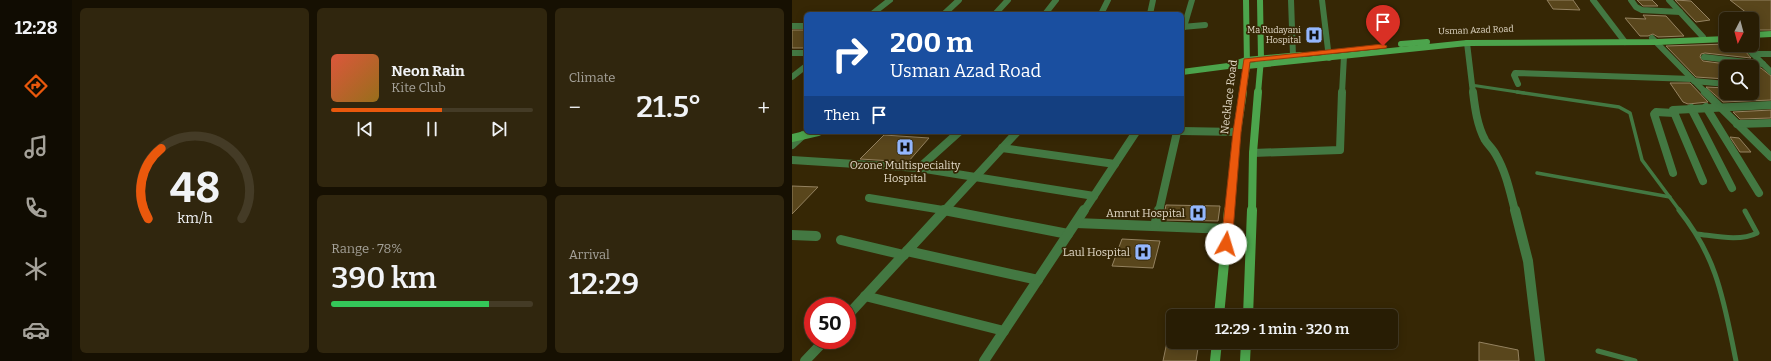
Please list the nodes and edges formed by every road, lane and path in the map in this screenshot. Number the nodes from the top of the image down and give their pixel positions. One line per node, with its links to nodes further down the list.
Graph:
1 (890, 0): 15 (street)
2 (959, 0): 16 (street)
3 (1008, 0): 17 (street)
4 (1056, 0): 18 (street)
5 (1108, 0): 19 (street)
6 (1153, 0): 20 (street)
7 (1192, 0): 22 (street)
8 (1246, 0): 46 (main road, Necklace Road)
9 (1260, 0): 45 (main road)
10 (1291, 0): 42 (street)
11 (1322, 0): 41 (street)
12 (1594, 0): 34 (street)
13 (1631, 0): 21 (street)
14 (1669, 0): 21 (street)
15 (875, 12)
16 (946, 12)
17 (997, 12)
18 (1047, 12)
19 (1102, 12)
20 (1150, 12)
21 (1680, 12): 30 (street)
22 (1184, 24)
23 (1205, 25): 26 (street)
24 (792, 26): 25 (street)
25 (804, 26)
26 (1184, 27)
27 (1771, 34): 28 (main road)
28 (1759, 35)
29 (1719, 36): 30 (main road, Usman Azad Road)
30 (1703, 37): 35 (main road, Usman Azad Road)
31 (1759, 38): 32 (main road)
32 (1771, 38)
33 (1719, 39): 35 (main road, Usman Azad Road)
34 (1624, 40): 35 (main road, Usman Azad Road); 36 (main road, Usman Azad Road); 41 (main road, Usman Azad Road)
35 (1654, 40): 52 (street)
36 (1467, 43): 43 (main road, Usman Azad Road); 55 (street)
37 (804, 52): 38 (street)
38 (792, 53)
39 (1753, 54): 40 (street); 47 (street)
40 (1771, 54)
41 (1329, 55): 42 (main road, Usman Azad Road); 43 (main road, Usman Azad Road); 45 (main road, Usman Azad Road)
42 (1293, 56): 45 (main road, Usman Azad Road)
43 (1344, 56): 74 (street)
44 (1704, 57): 47 (street)
45 (1261, 62): 46 (main road, Usman Azad Road); 74 (main road)
46 (1246, 63): 50 (main road, Usman Azad Road); 64 (main road, Necklace Road)
47 (1763, 64): 49 (street)
48 (804, 68): 51 (street)
49 (1770, 70)
50 (1184, 72)
51 (792, 77)
52 (1693, 80): 53 (street); 54 (street); 58 (street)
53 (1719, 83)
54 (1518, 84)
55 (1471, 85): 86 (lane); 113 (street)
56 (1771, 105): 58 (street)
57 (1706, 107): 58 (street); 59 (street); 84 (street)
58 (1719, 107): 62 (street)
59 (1691, 108): 60 (street); 83 (street)
60 (1674, 113): 80 (street); 82 (street)
61 (1771, 123): 62 (street)
62 (1737, 124): 75 (street)
63 (1184, 131): 64 (street)
64 (1237, 132): 92 (main road, Necklace Road)
65 (809, 134): 70 (main road)
66 (957, 134): 78 (street)
67 (1015, 134): 73 (street)
68 (1135, 134): 77 (street)
69 (1177, 134): 91 (street)
70 (804, 135): 71 (main road); 72 (street)
71 (792, 138)
72 (792, 145)
73 (1002, 148): 77 (street); 81 (street)
74 (1253, 153): 103 (main road)
75 (1771, 157)
76 (792, 160): 78 (street)
77 (1115, 164): 85 (street)
78 (919, 168): 81 (street)
79 (1537, 173): 86 (lane)
80 (1673, 173)
81 (976, 176): 85 (street); 88 (street)
82 (1703, 181)
83 (1732, 188)
84 (1759, 193)
85 (1094, 196): 90 (street)
86 (1670, 197): 94 (lane)
87 (868, 198): 88 (street)
88 (945, 210): 93 (street); 98 (street)
89 (1745, 211): 94 (lane)
90 (1076, 223): 91 (street); 93 (street)
91 (1155, 226): 92 (street)
92 (1228, 230): 102 (main road, Necklace Road)
93 (1068, 234): 99 (street)
94 (1697, 234): 115 (lane)
95 (792, 235): 96 (street)
96 (816, 236)
97 (841, 240): 98 (street)
98 (905, 253): 99 (street); 100 (street)
99 (1038, 280): 104 (street)
100 (865, 296): 101 (street); 104 (street)
101 (856, 306)
102 (1220, 309)
103 (1248, 309)
104 (1004, 331): 110 (street)
105 (817, 349): 109 (street)
106 (1216, 349): 111 (main road)
107 (1246, 349): 112 (main road)
108 (1598, 352): 114 (lane)
109 (806, 361)
110 (984, 361)
111 (1215, 361)
112 (1245, 361)
113 (1540, 361)
114 (1635, 361)
115 (1736, 361)

